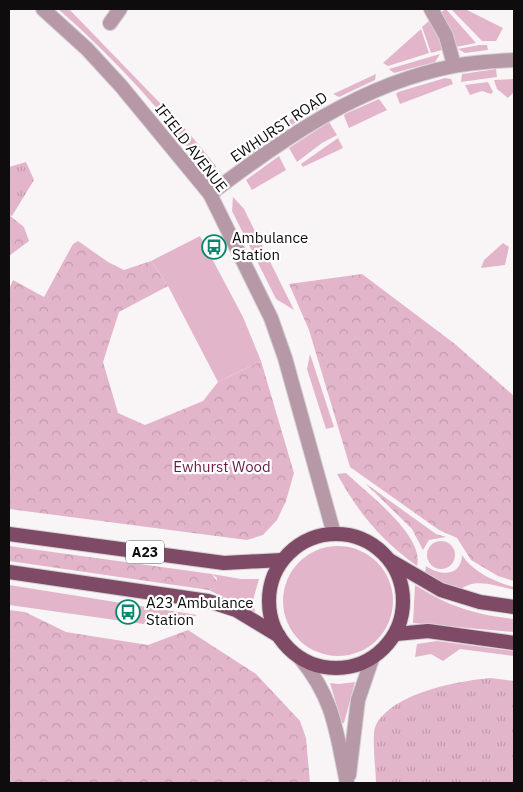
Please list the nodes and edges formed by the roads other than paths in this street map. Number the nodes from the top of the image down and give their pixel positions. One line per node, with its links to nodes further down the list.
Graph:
1 (43, 9): 7 (street, IFIELD AVENUE)
2 (120, 9): 4 (street)
3 (431, 9): 6 (street)
4 (110, 22)
5 (514, 60): 6 (street, EWHURST ROAD)
6 (454, 65): 7 (street, EWHURST ROAD)
7 (210, 194): 9 (street, IFIELD AVENUE)
8 (9, 534): 10 (main road, A23)
9 (334, 534): 10 (main road); 11 (main road)
10 (282, 560): 15 (main road)
11 (391, 561): 13 (main road); 14 (main road)
12 (9, 572): 15 (main road)
13 (514, 607)
14 (396, 634): 16 (main road); 18 (main road)
15 (279, 636): 17 (main road)
16 (514, 643)
17 (301, 659): 18 (main road); 19 (street)
18 (372, 659): 19 (street)
19 (348, 783)

